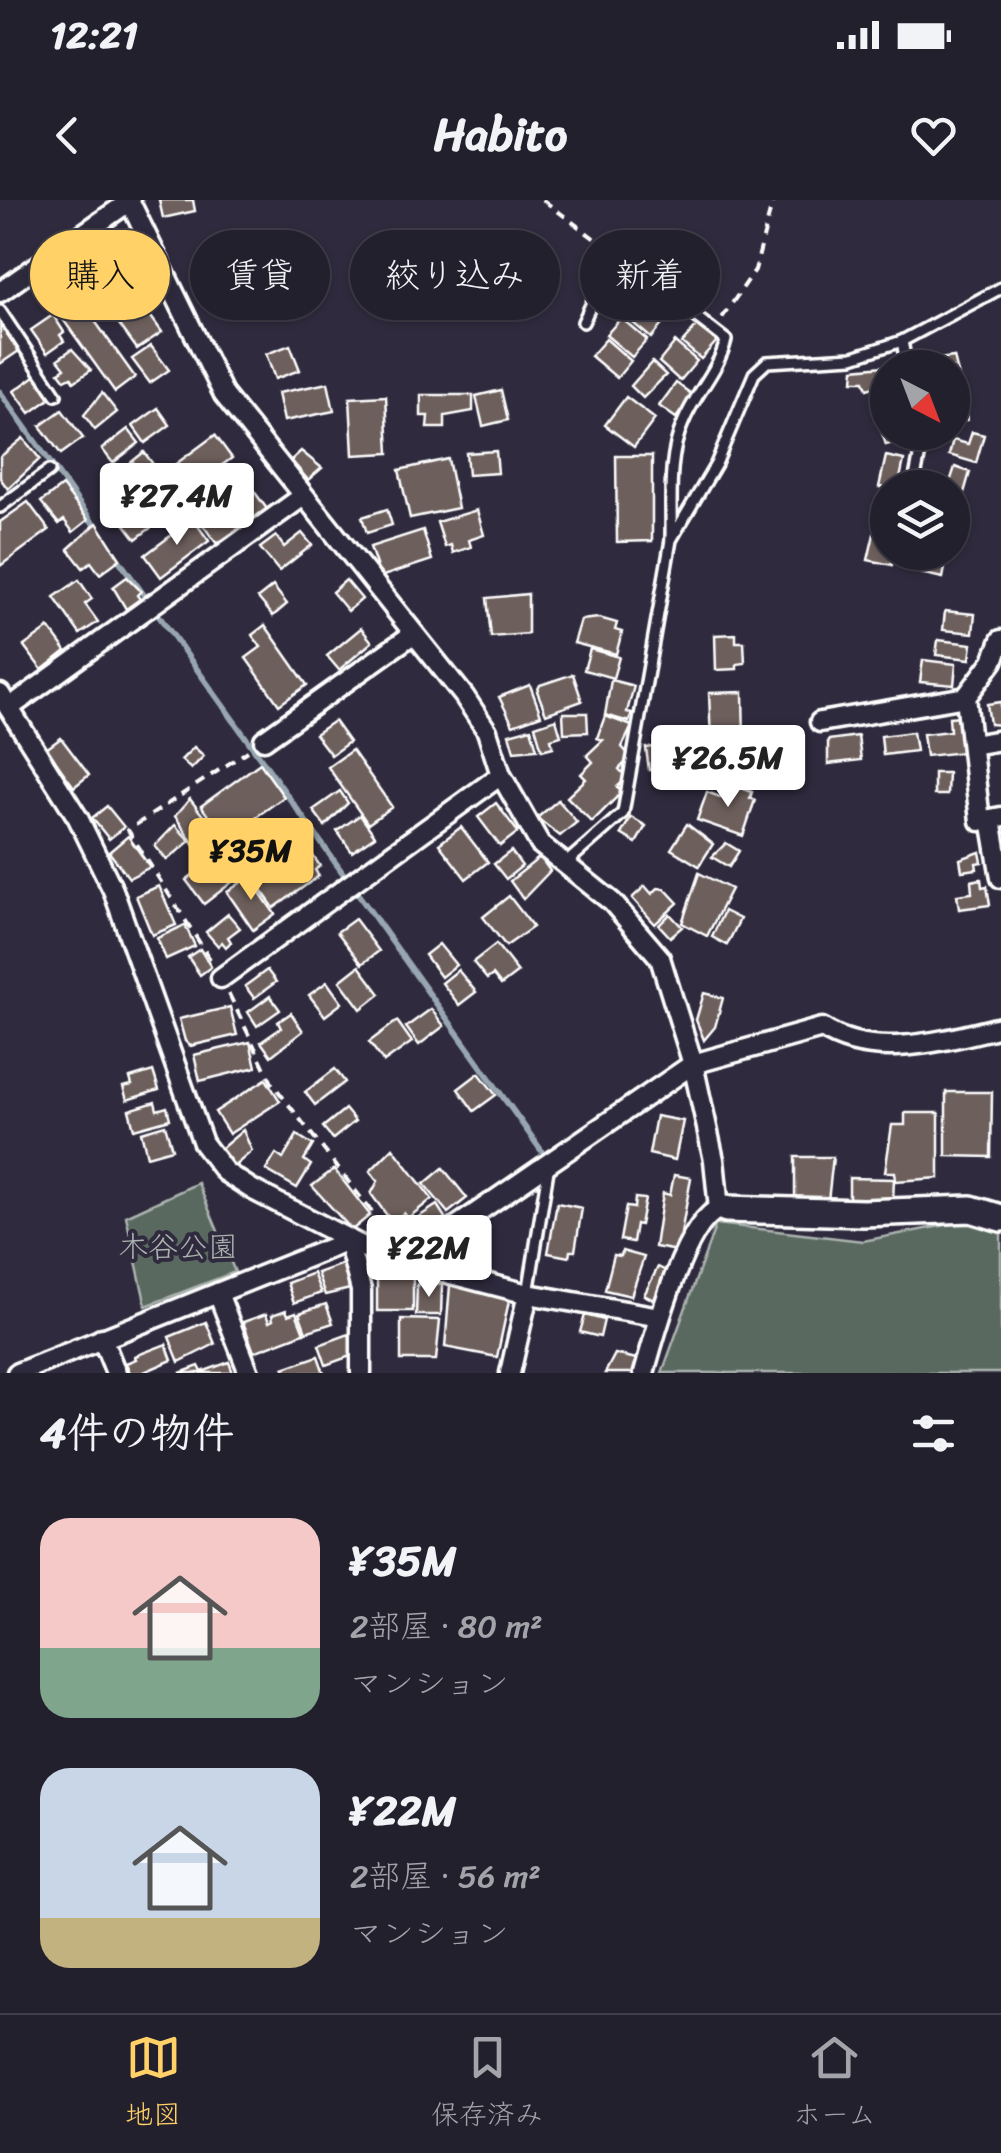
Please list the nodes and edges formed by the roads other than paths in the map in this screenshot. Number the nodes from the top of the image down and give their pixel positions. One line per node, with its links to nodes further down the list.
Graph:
1 (129, 200): 3 (street); 10 (street)
2 (1001, 288): 6 (lane)
3 (0, 292)
4 (0, 311): 8 (lane)
5 (583, 322): 12 (lane)
6 (902, 340): 7 (lane); 12 (lane)
7 (904, 350)
8 (56, 395)
9 (48, 472): 11 (lane)
10 (302, 497): 13 (street); 16 (street)
11 (0, 507)
12 (672, 540): 23 (lane)
13 (413, 634): 18 (street); 21 (street)
14 (1001, 640): 15 (street)
15 (966, 697): 17 (street); 20 (street)
16 (5, 701): 31 (street)
17 (820, 722)
18 (264, 740)
19 (1001, 740): 20 (street)
20 (972, 745): 22 (street)
21 (501, 775): 23 (street); 25 (street)
22 (996, 818): 24 (street)
23 (565, 864): 27 (street)
24 (1001, 878)
25 (221, 978)
26 (1001, 1026): 27 (street)
27 (694, 1064): 28 (street); 29 (street)
28 (549, 1164): 32 (street); 34 (lane)
29 (722, 1209): 30 (street); 35 (street)
30 (1001, 1218)
31 (348, 1242): 32 (street); 33 (street); 40 (street)
32 (402, 1264): 34 (street)
33 (218, 1293): 36 (street); 39 (street)
34 (528, 1294): 35 (street); 41 (street)
35 (660, 1317): 42 (street)
36 (102, 1338): 37 (street); 38 (street)
37 (16, 1373)
38 (116, 1373)
39 (250, 1373)
40 (361, 1373)
41 (510, 1373)
42 (644, 1373)

